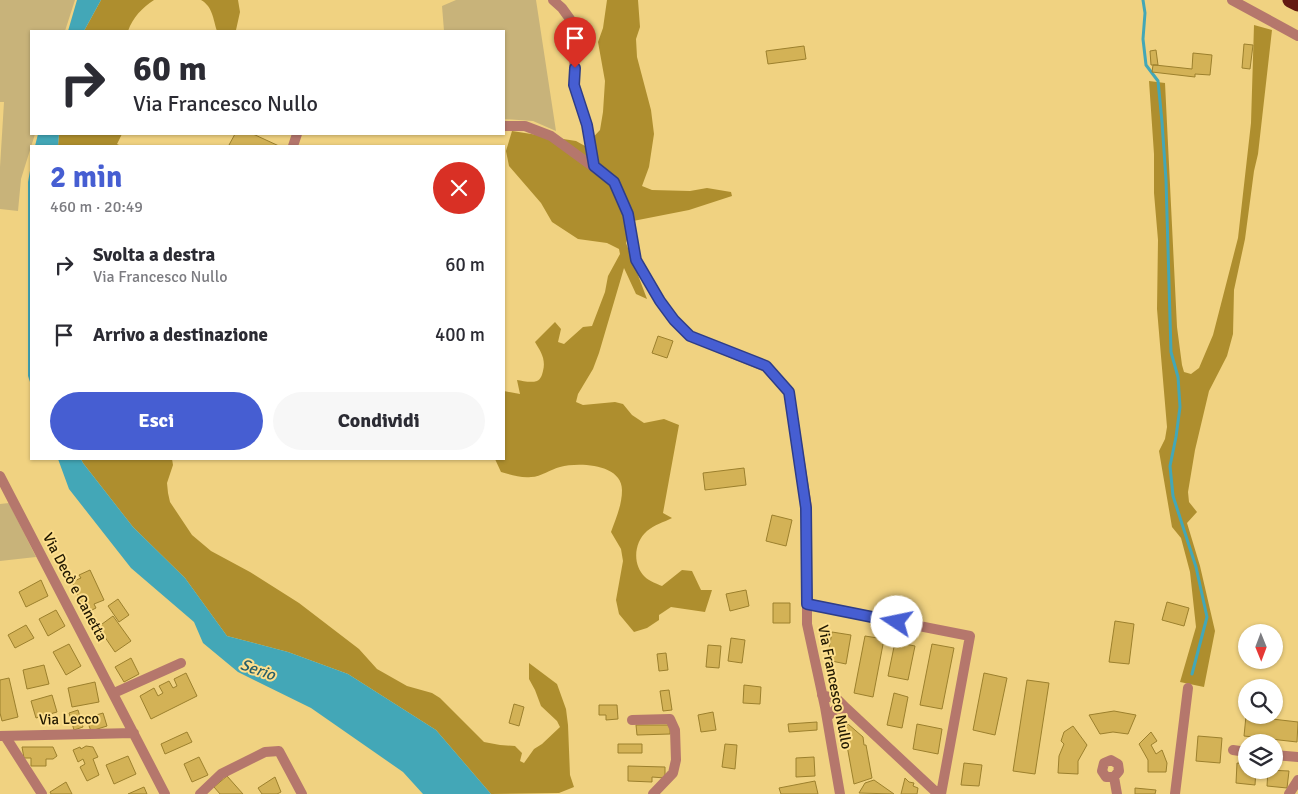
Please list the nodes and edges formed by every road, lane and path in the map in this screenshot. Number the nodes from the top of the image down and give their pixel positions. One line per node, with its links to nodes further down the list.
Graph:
1 (553, 0): 7 (street)
2 (1232, 0): 5 (street)
3 (1290, 0): 4 (highway)
4 (1298, 4)
5 (1298, 36)
6 (505, 126): 7 (street, Via Francesco Nullo)
7 (594, 166): 10 (street, Via Francesco Nullo)
8 (0, 476): 9 (street, Via Decò e Canetta)
9 (5, 496): 13 (street, Via Decò e Canetta)
10 (807, 604): 14 (street, Via Francesco Nullo); 32 (street)
11 (181, 663): 13 (street)
12 (1188, 688): 34 (street)
13 (116, 693): 18 (street, Via Decò e Canetta)
14 (822, 695): 15 (street); 16 (street, Via Francesco Nullo)
15 (846, 708): 16 (street); 32 (street)
16 (826, 717): 31 (street, Via Francesco Nullo)
17 (632, 720): 30 (street)
18 (134, 733): 19 (street, Via Lecco); 27 (street, Via Decò e Canetta)
19 (2, 736): 26 (street, Via Lecco)
20 (1233, 750): 21 (street)
21 (1238, 751)
22 (1283, 756): 23 (street)
23 (1298, 757)
24 (1114, 777): 33 (street)
25 (1298, 780): 35 (street)
26 (42, 794)
27 (165, 794)
28 (200, 794): 29 (street)
29 (302, 794)
30 (653, 794)
31 (840, 794)
32 (940, 794)
33 (1117, 794)
34 (1175, 794)
35 (1289, 794)

